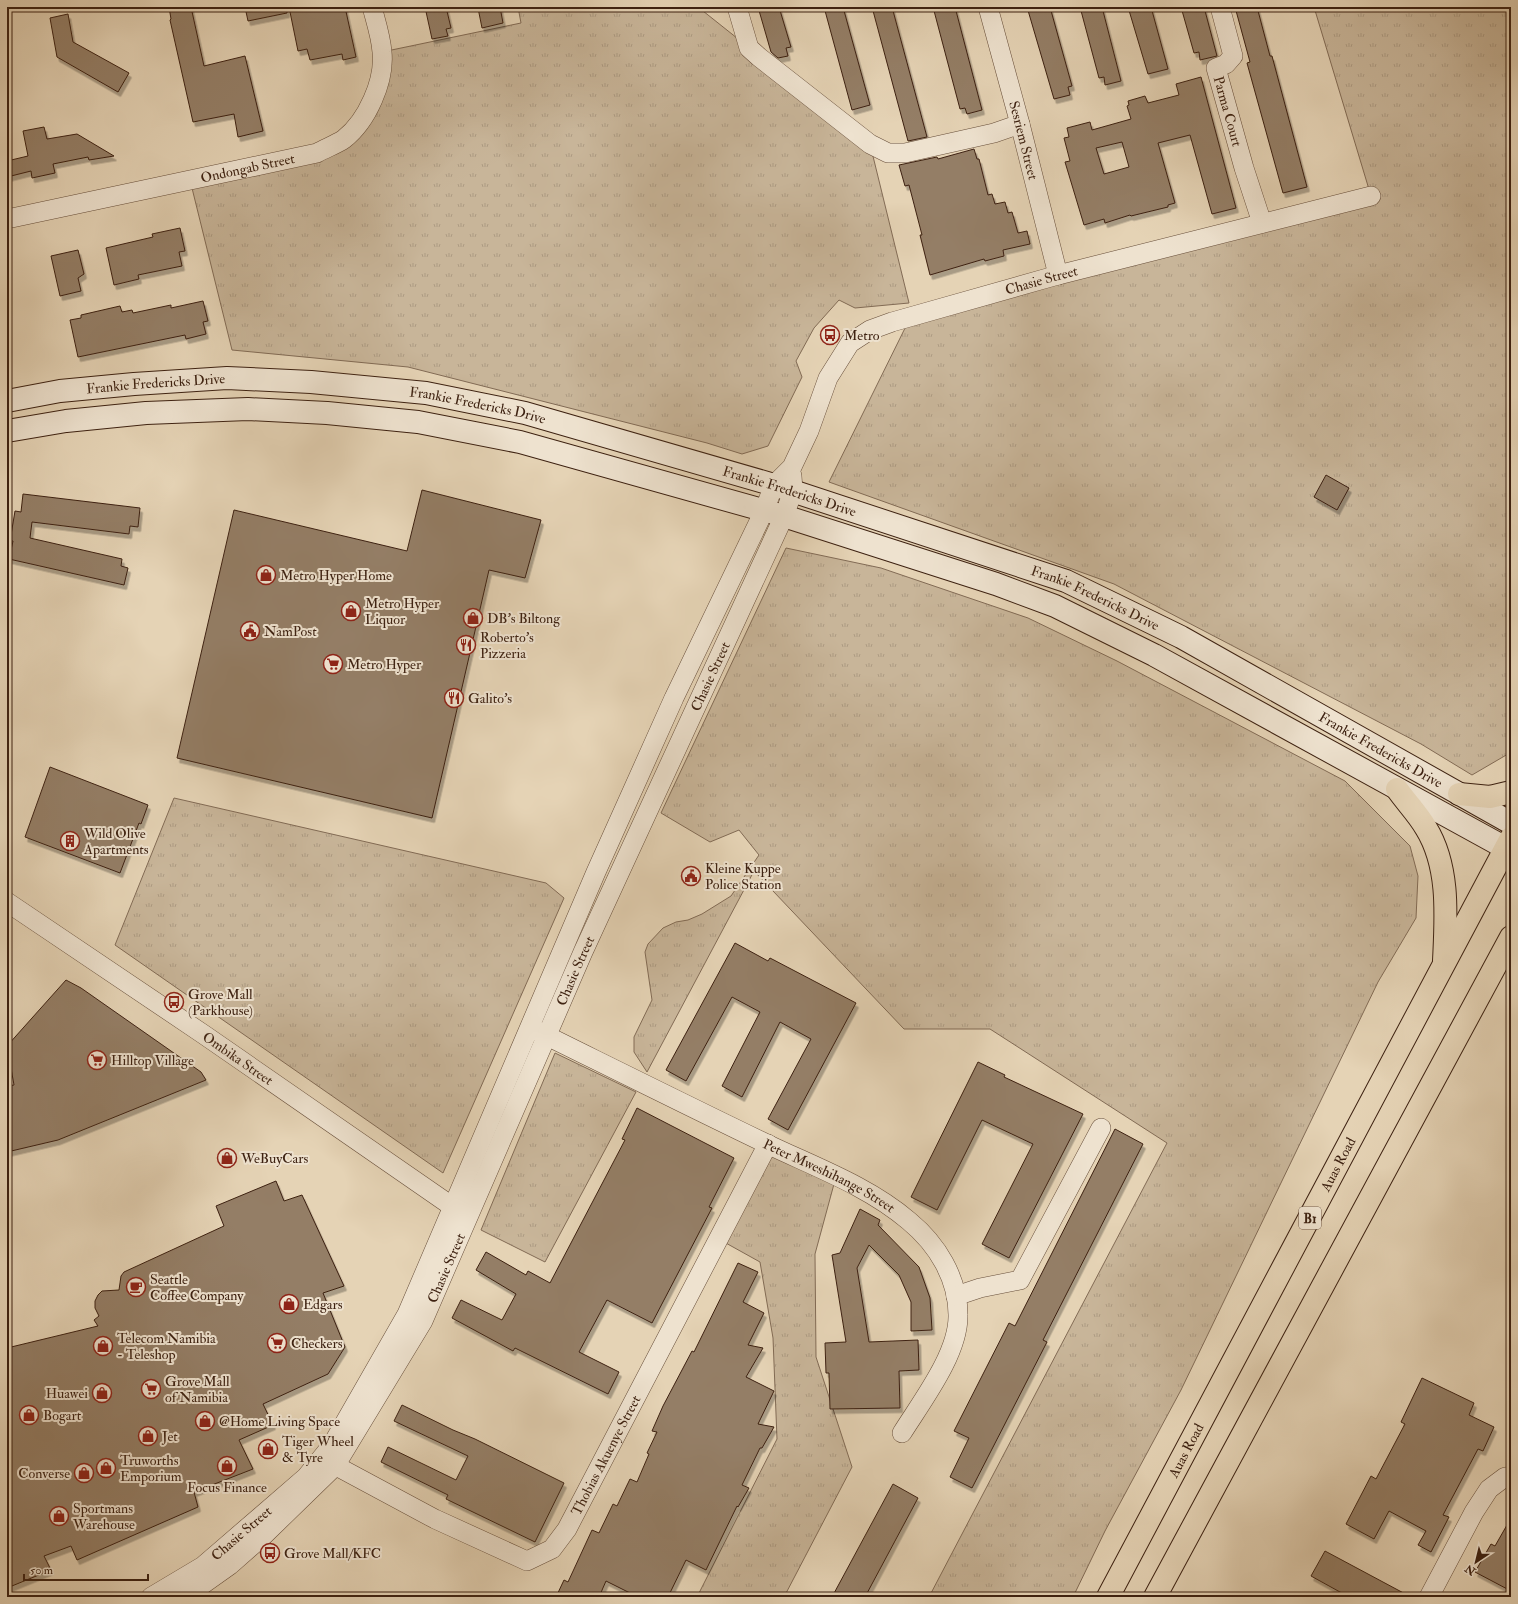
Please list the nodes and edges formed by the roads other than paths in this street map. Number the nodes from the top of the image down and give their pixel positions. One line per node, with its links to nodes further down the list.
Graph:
1 (372, 7): 7 (street, Ondongab Street)
2 (737, 7): 5 (street)
3 (988, 7): 5 (street, Sesriem Street)
4 (1220, 7): 8 (street, Parma Court)
5 (1020, 124): 9 (street, Sesriem Street)
6 (1371, 196): 8 (street, Chasie Street)
7 (7, 219)
8 (1262, 223): 9 (street, Chasie Street)
9 (1058, 275): 12 (street, Chasie Street)
10 (7, 401): 12 (main road, Frankie Fredericks Drive)
11 (7, 431): 13 (main road, Frankie Fredericks Drive)
12 (783, 488): 13 (street, Chasie Street); 16 (main road, Frankie Fredericks Drive)
13 (774, 514): 14 (main road, Frankie Fredericks Drive); 24 (street, Chasie Street); 25 (street, Chasie Street)
14 (1397, 789): 18 (main road, Frankie Fredericks Drive); 21 (highway)
15 (1511, 792): 16 (highway)
16 (1459, 794): 17 (main road, Frankie Fredericks Drive)
17 (1511, 823)
18 (1509, 846): 21 (highway, Auas Road / B1)
19 (7, 902): 28 (street, Ombika Street)
20 (1511, 937): 23 (highway)
21 (1444, 966): 35 (highway, Auas Road / B1)
22 (1511, 966): 23 (highway)
23 (1487, 982): 36 (highway)
24 (530, 1028): 25 (street, Peter Mweshihange Street); 28 (street, Chasie Street)
25 (548, 1036): 27 (street, Peter Mweshihange Street); 28 (street, Chasie Street)
26 (1100, 1128): 29 (street)
27 (768, 1144): 29 (street, Peter Mweshihange Street); 31 (street, Thobias Akuenye Street)
28 (461, 1212): 31 (street, Chasie Street)
29 (956, 1296): 30 (street, Peter Mweshihange Street)
30 (902, 1434)
31 (328, 1462): 33 (street, Chasie Street); 34 (street, Chasie Street)
32 (1511, 1476): 37 (street)
33 (151, 1597)
34 (185, 1597)
35 (1108, 1597)
36 (1155, 1597)
37 (1429, 1597)

